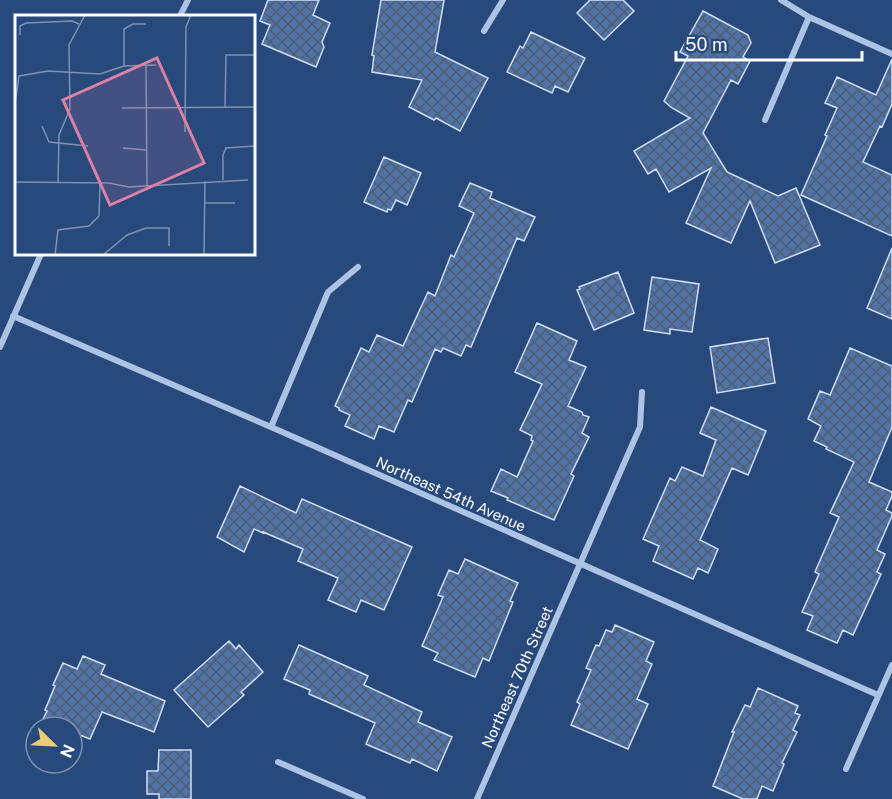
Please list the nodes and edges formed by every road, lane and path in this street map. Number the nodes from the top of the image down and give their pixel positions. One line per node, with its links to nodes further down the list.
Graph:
1 (503, 0): 6 (street)
2 (782, 0): 5 (street)
3 (186, 1): 4 (street)
4 (180, 15)
5 (809, 17): 7 (street); 8 (street)
6 (484, 31)
7 (892, 54)
8 (765, 120)
9 (41, 255): 11 (street)
10 (358, 267): 14 (street)
11 (13, 316): 12 (street); 14 (street, Northeast 54th Avenue)
12 (0, 347)
13 (642, 392): 15 (street, Northeast 70th Street)
14 (271, 427): 15 (street, Northeast 54th Avenue)
15 (580, 564): 17 (street, Northeast 54th Avenue); 21 (street, Northeast 70th Street)
16 (892, 665): 17 (street)
17 (878, 695): 19 (street)
18 (278, 762): 20 (street)
19 (846, 770)
20 (363, 799)
21 (477, 799)

